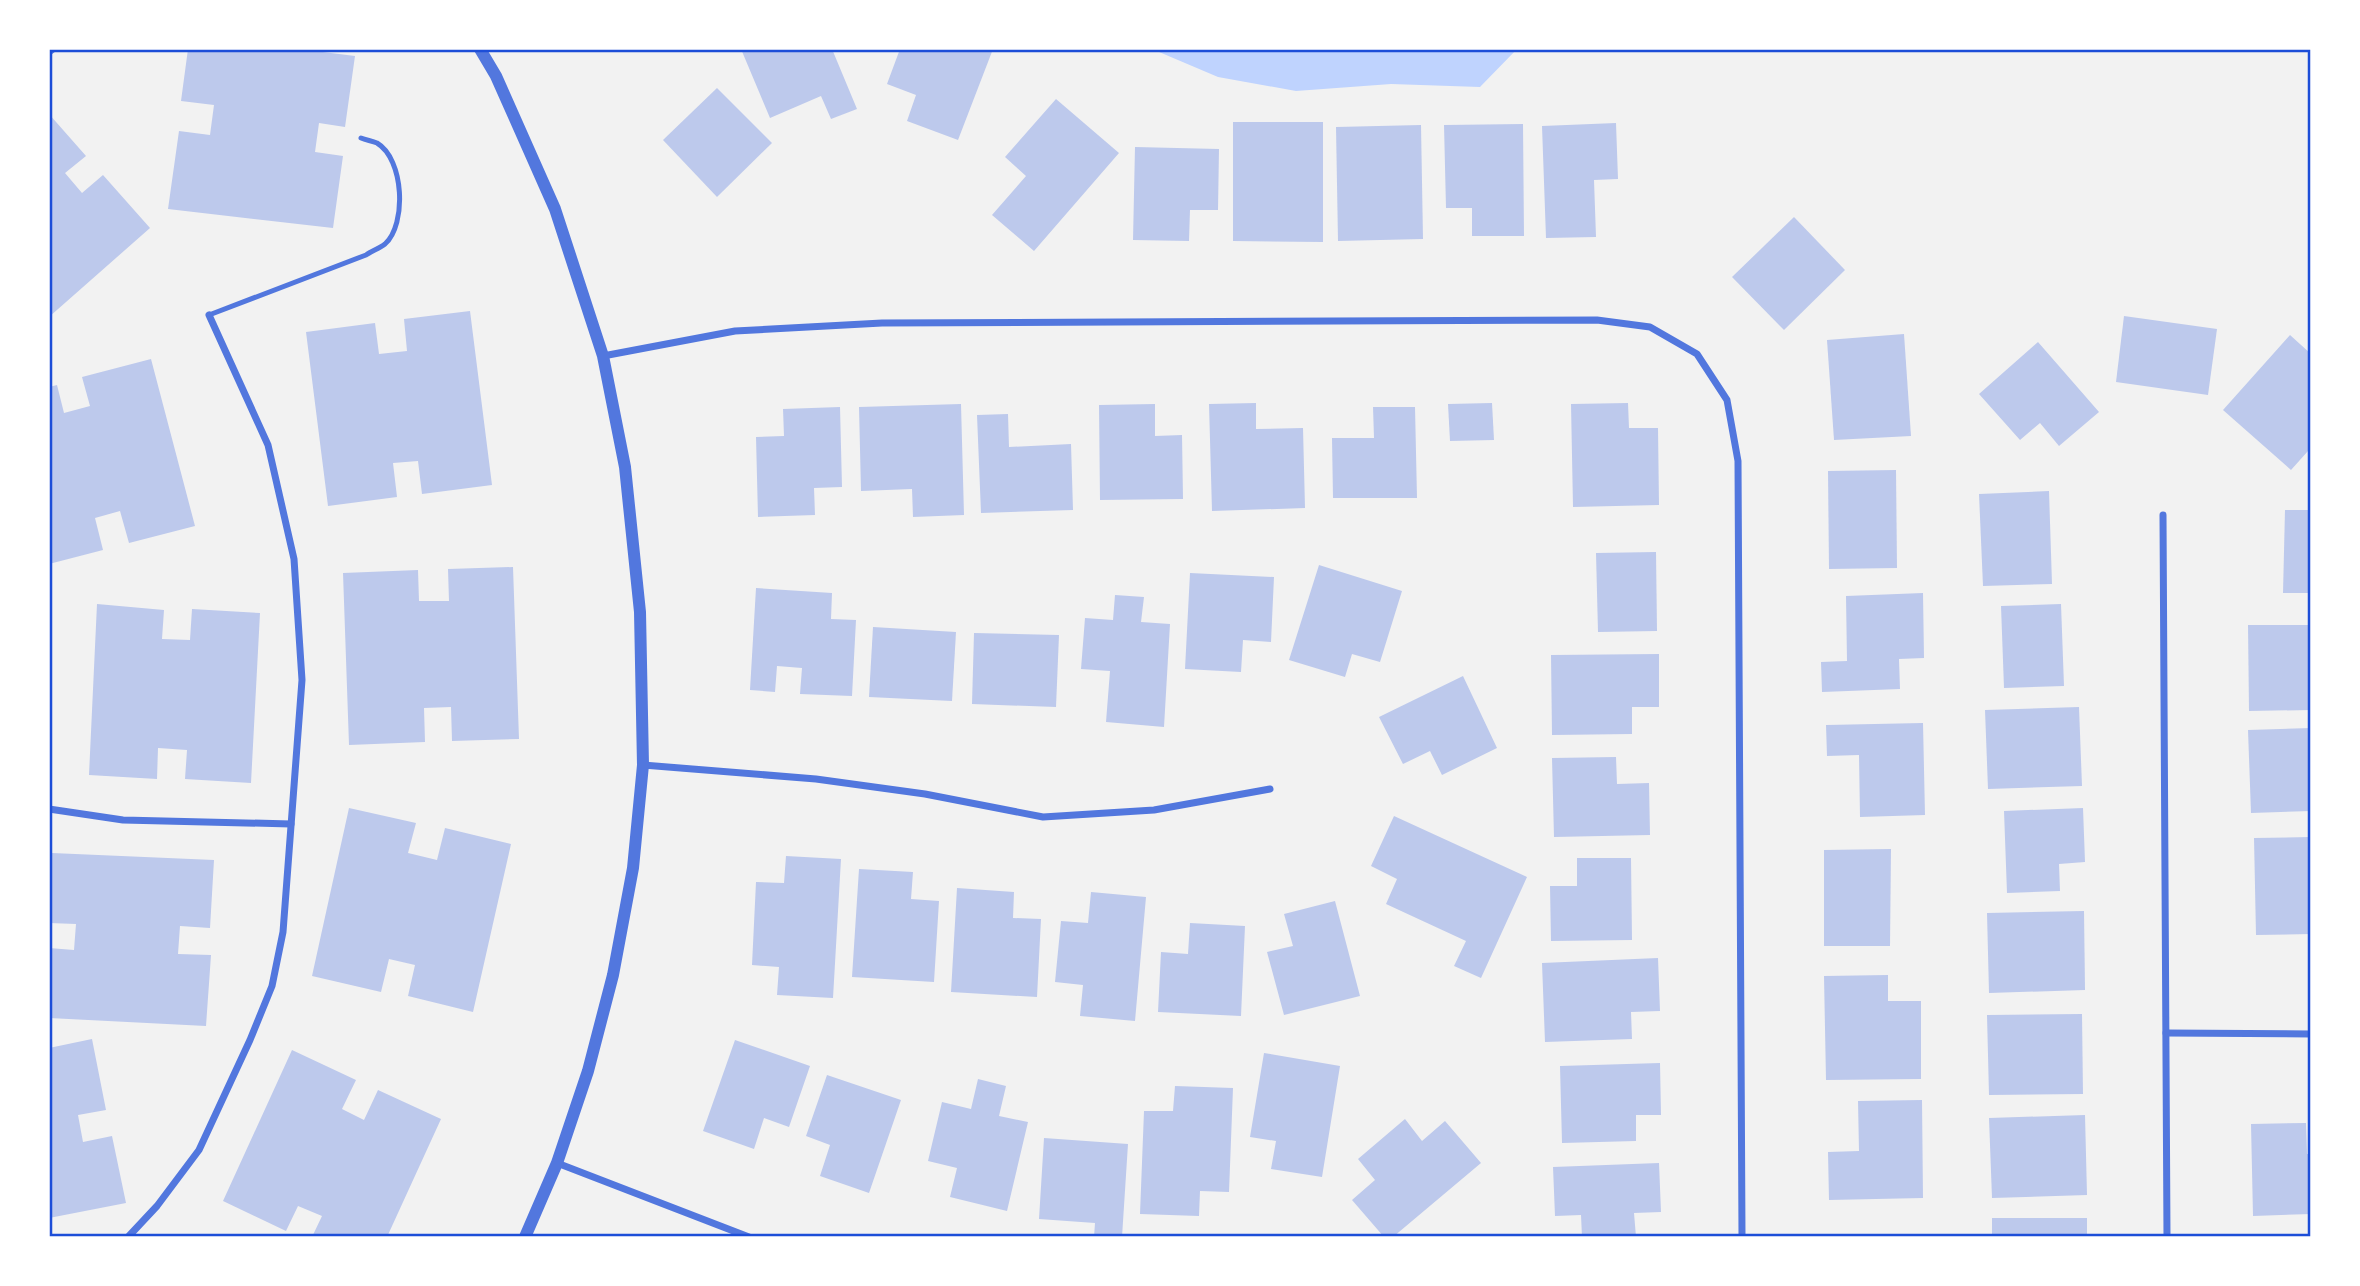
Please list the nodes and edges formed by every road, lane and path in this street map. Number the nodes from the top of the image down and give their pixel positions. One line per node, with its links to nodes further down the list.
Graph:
1 (480, 49): 4 (street)
2 (361, 138): 3 (lane)
3 (209, 315): 9 (street)
4 (603, 356): 6 (street); 16 (street)
5 (2163, 515): 10 (street)
6 (643, 765): 7 (street); 12 (street)
7 (1270, 789)
8 (49, 809): 9 (street)
9 (291, 824): 13 (street)
10 (2166, 1033): 11 (street); 17 (street)
11 (2311, 1034)
12 (557, 1163): 14 (street); 15 (street)
13 (128, 1237)
14 (525, 1237)
15 (749, 1237)
16 (1742, 1237)
17 (2167, 1237)

